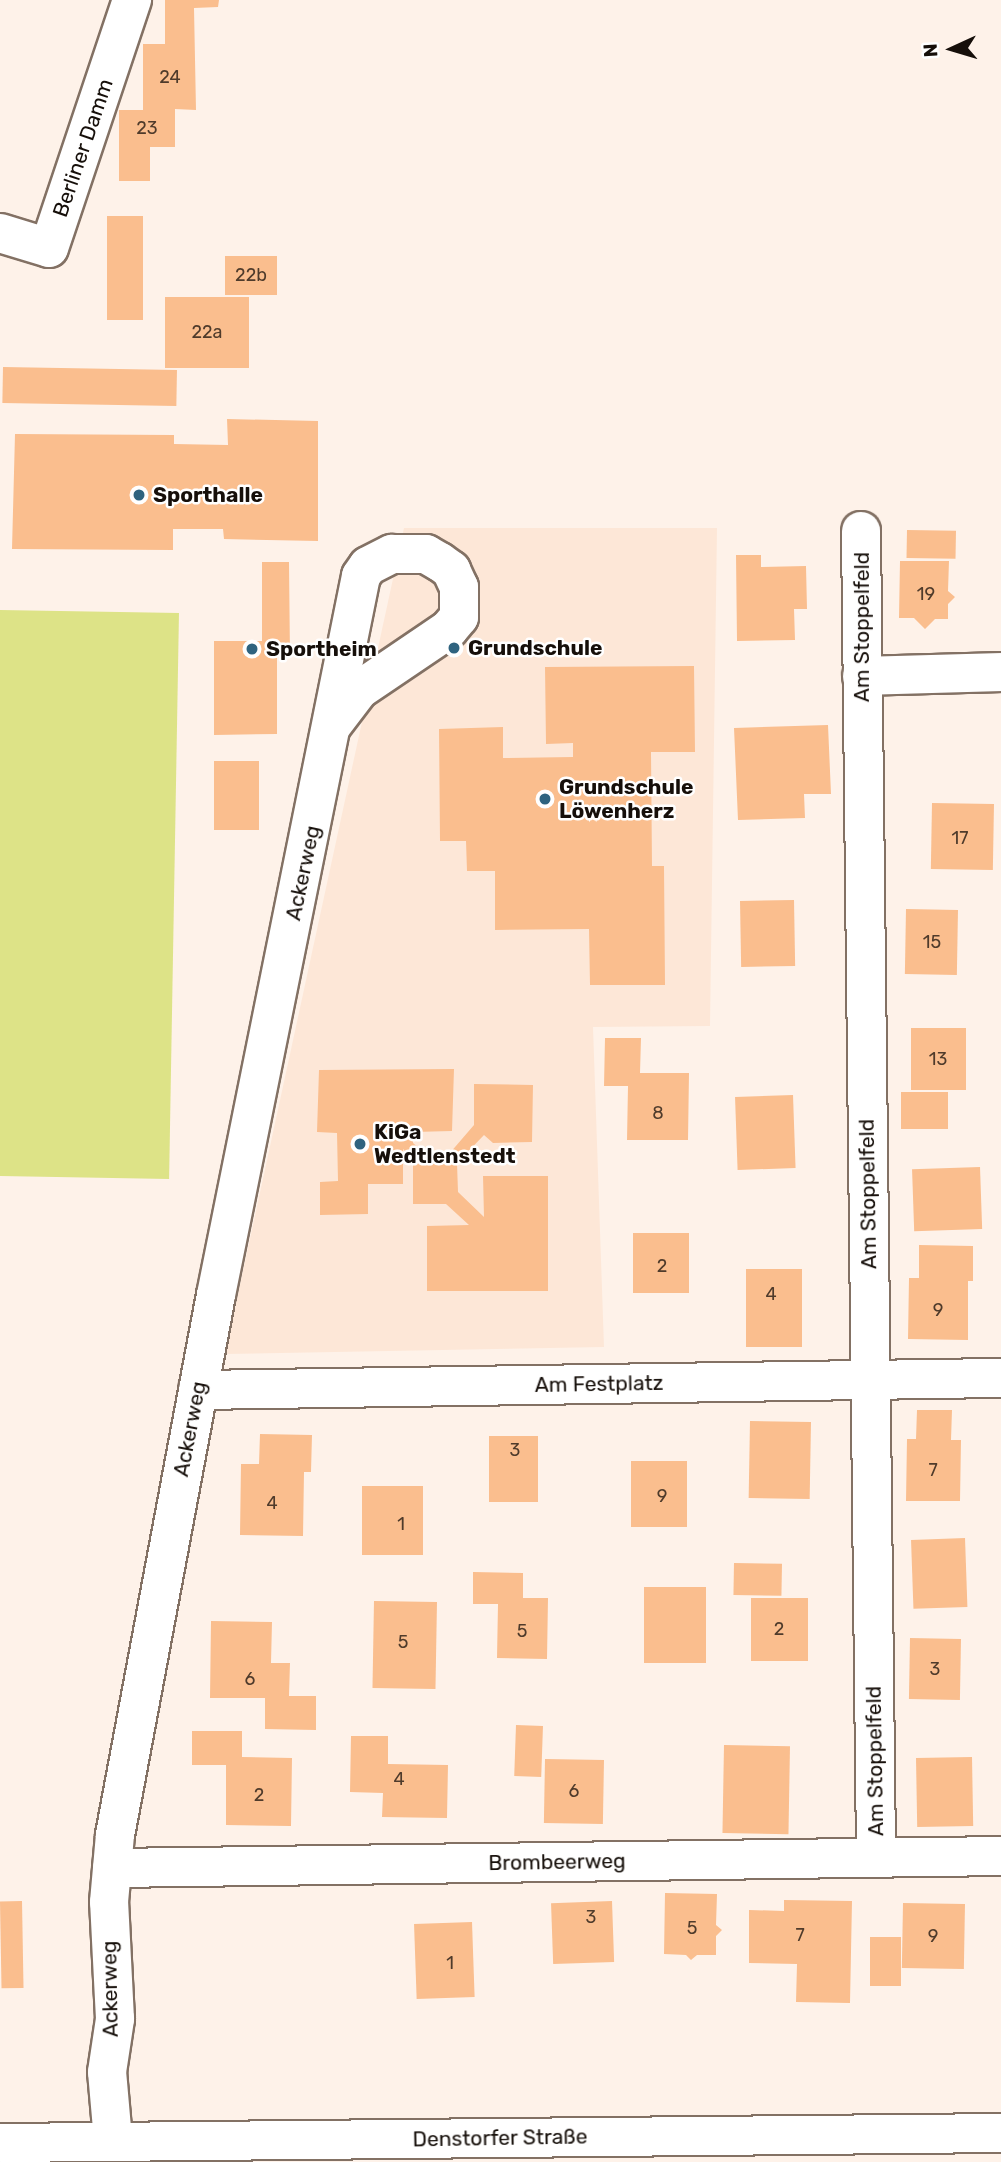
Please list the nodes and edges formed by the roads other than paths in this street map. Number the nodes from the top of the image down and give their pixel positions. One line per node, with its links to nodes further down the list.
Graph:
1 (132, 0): 2 (street, Berliner Damm)
2 (0, 233)
3 (861, 531): 5 (street, Am Stoppelfeld)
4 (1001, 672): 5 (street)
5 (862, 676): 8 (street, Am Stoppelfeld)
6 (333, 724): 9 (street, Ackerweg)
7 (1001, 1378): 8 (street, Am Festplatz)
8 (870, 1380): 9 (street, Am Festplatz); 11 (street, Am Stoppelfeld)
9 (198, 1390): 12 (street, Ackerweg)
10 (1001, 1856): 11 (street, Brombeerweg)
11 (876, 1858): 12 (street, Brombeerweg)
12 (112, 1868): 14 (street, Ackerweg)
13 (1001, 2133): 14 (street, Denstorfer Straße)
14 (113, 2140): 15 (street, Denstorfer Straße)
15 (0, 2143)

